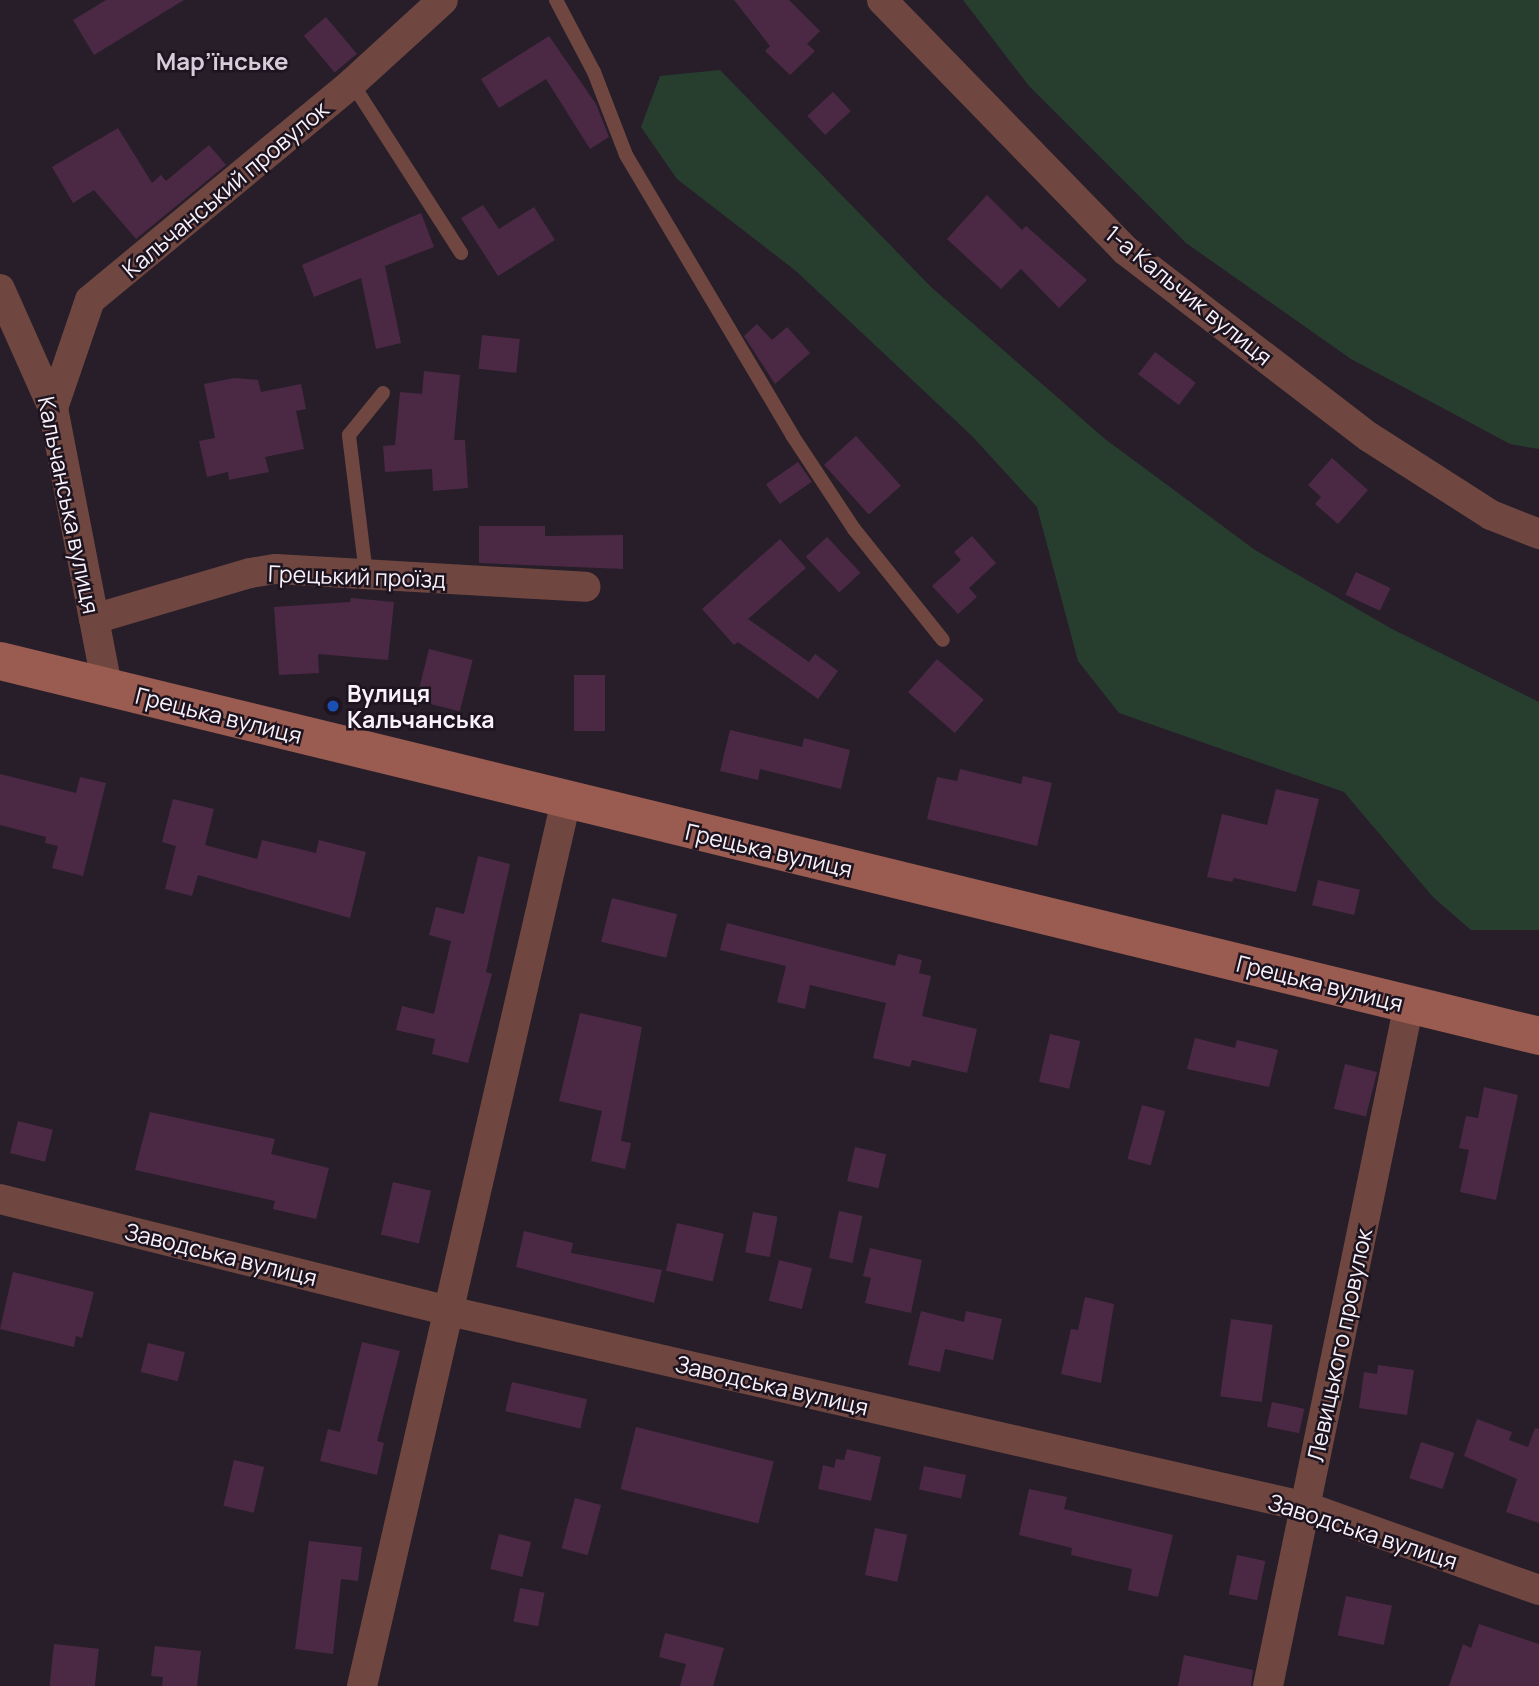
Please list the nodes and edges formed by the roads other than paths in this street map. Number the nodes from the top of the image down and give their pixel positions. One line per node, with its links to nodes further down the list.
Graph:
1 (443, 0): 4 (street, Кальчанський провулок)
2 (556, 0): 13 (lane)
3 (883, 0): 9 (street, 1-а Кальчик вулиця)
4 (352, 83): 5 (lane); 8 (street, Кальчанський провулок)
5 (461, 253)
6 (0, 289): 8 (street, Кальчанська вулиця)
7 (383, 393): 10 (lane)
8 (53, 408): 12 (street, Кальчанська вулиця)
9 (1539, 534)
10 (366, 574): 11 (street, Грецький проїзд); 12 (street, Грецький проїзд)
11 (585, 587)
12 (94, 619): 15 (street, Кальчанська вулиця)
13 (943, 640)
14 (0, 661): 15 (street, Грецька вулиця)
15 (107, 687): 16 (street, Грецька вулиця)
16 (566, 801): 17 (street, Грецька вулиця); 20 (street)
17 (1409, 1004): 18 (street, Грецька вулиця); 21 (street, Левицького провулок)
18 (1539, 1036)
19 (0, 1199): 20 (street, Заводська вулиця)
20 (449, 1311): 21 (street, Заводська вулиця); 23 (street)
21 (1306, 1507): 22 (street, Заводська вулиця); 24 (street, Левицького провулок)
22 (1539, 1590)
23 (362, 1686)
24 (1268, 1686)

